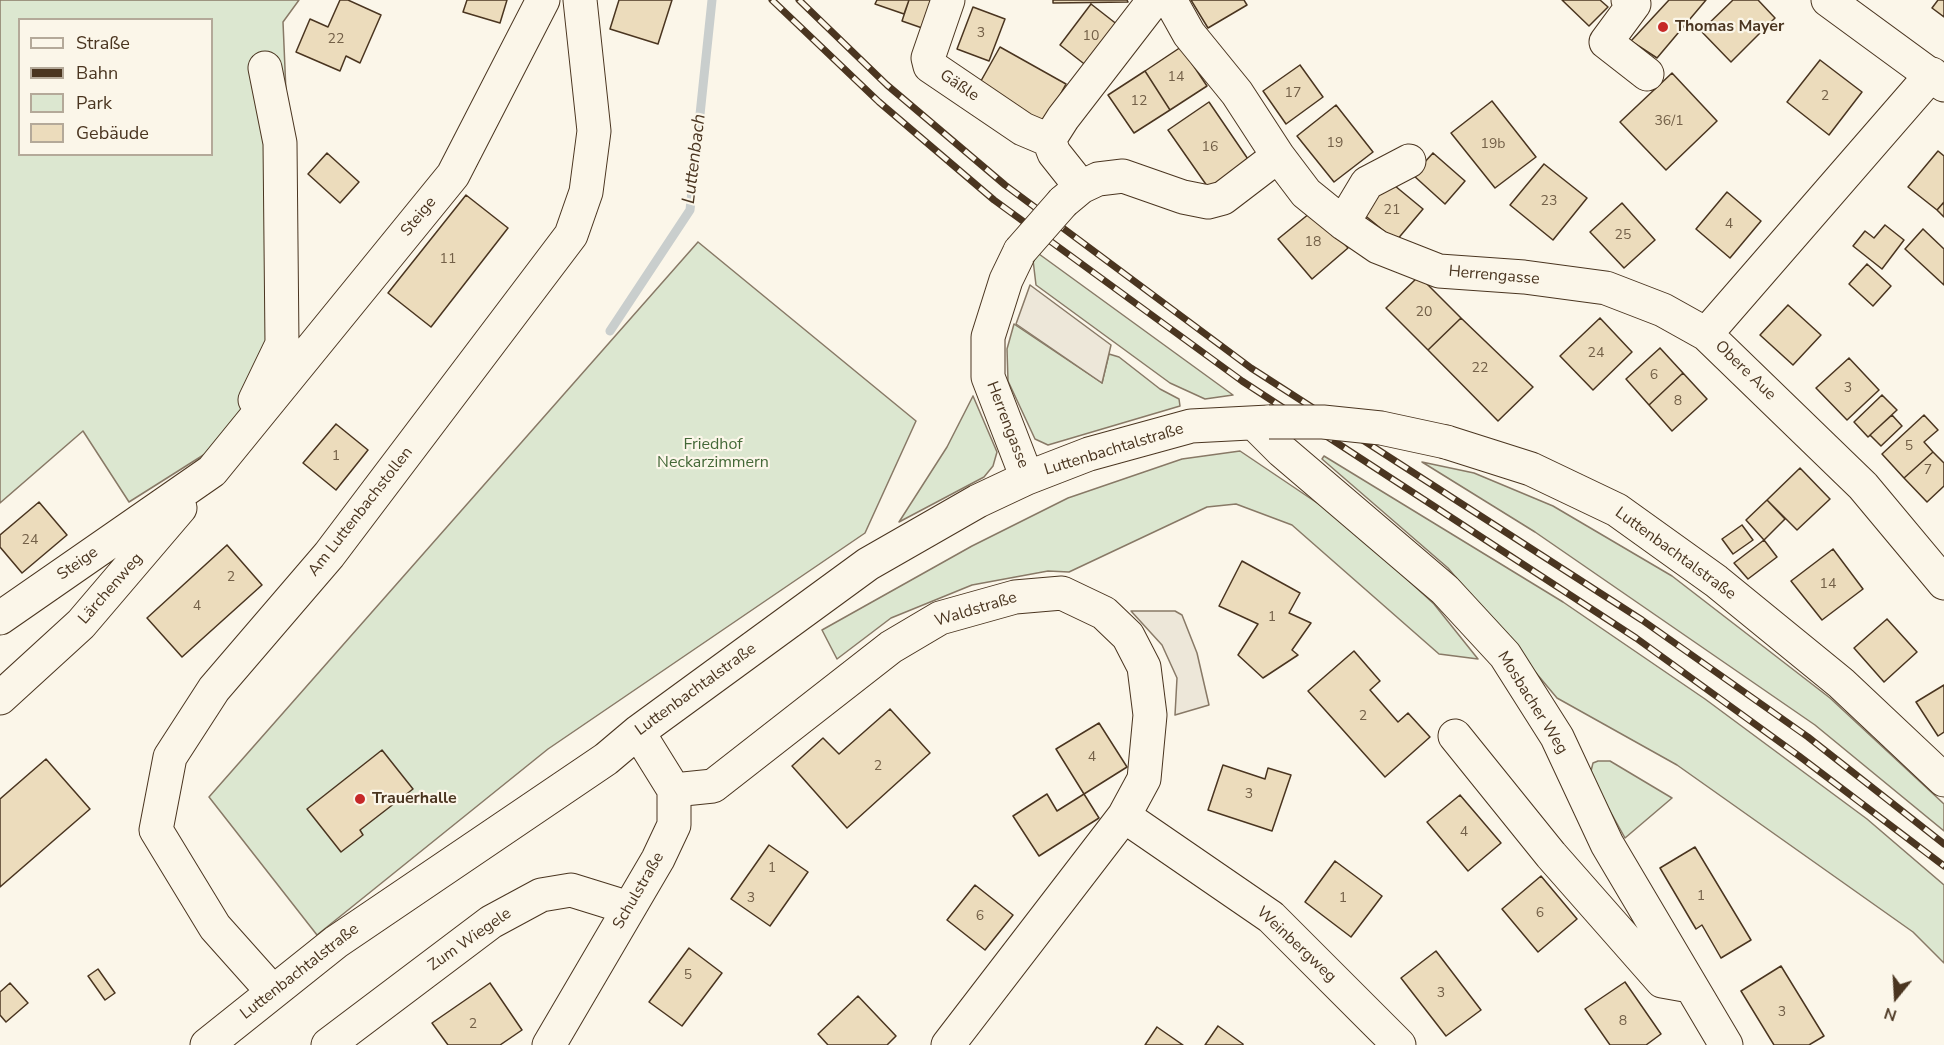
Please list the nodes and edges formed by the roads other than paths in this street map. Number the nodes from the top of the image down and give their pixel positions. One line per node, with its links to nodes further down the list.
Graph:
1 (543, 0): 17 (street, Steige)
2 (580, 0): 31 (street, Am Luttenbachstollen)
3 (948, 0): 11 (street, Gäßle)
4 (1154, 0): 11 (street)
5 (1170, 0): 12 (street, Herrengasse)
6 (1628, 0): 9 (street)
7 (1828, 0): 10 (street)
8 (265, 68): 17 (street)
9 (1647, 74)
10 (1938, 80): 16 (street, Obere Aue)
11 (1049, 140): 14 (street)
12 (1278, 156): 14 (street, Herrengasse); 15 (street, Herrengasse)
13 (1408, 161): 15 (street)
14 (1072, 195): 20 (street, Herrengasse, bridge)
15 (1343, 223): 16 (street, Herrengasse)
16 (1706, 333): 21 (street, Obere Aue)
17 (261, 413): 19 (street, Steige)
18 (1261, 423): 20 (street, Luttenbachtalstraße); 26 (street, Luttenbachtalstraße, bridge); 30 (street, Mosbacher Weg)
19 (212, 471): 22 (street, Steige); 23 (street, Lärchenweg)
20 (1027, 478): 24 (street, Luttenbachtalstraße)
21 (1944, 583)
22 (0, 618)
23 (0, 698)
24 (638, 732): 27 (street); 31 (street, Luttenbachtalstraße)
25 (1455, 736): 30 (street)
26 (1944, 780)
27 (674, 790): 28 (street, Waldstraße); 29 (street, Schulstraße)
28 (1124, 816): 35 (street, Waldstraße); 36 (street, Weinbergweg)
29 (629, 908): 33 (street, Zum Wiegele); 34 (street, Schulstraße)
30 (1690, 987): 37 (street, Mosbacher Weg)
31 (273, 992): 32 (street, Luttenbachtalstraße)
32 (207, 1045)
33 (328, 1045)
34 (549, 1045)
35 (948, 1045)
36 (1399, 1045)
37 (1726, 1045)

